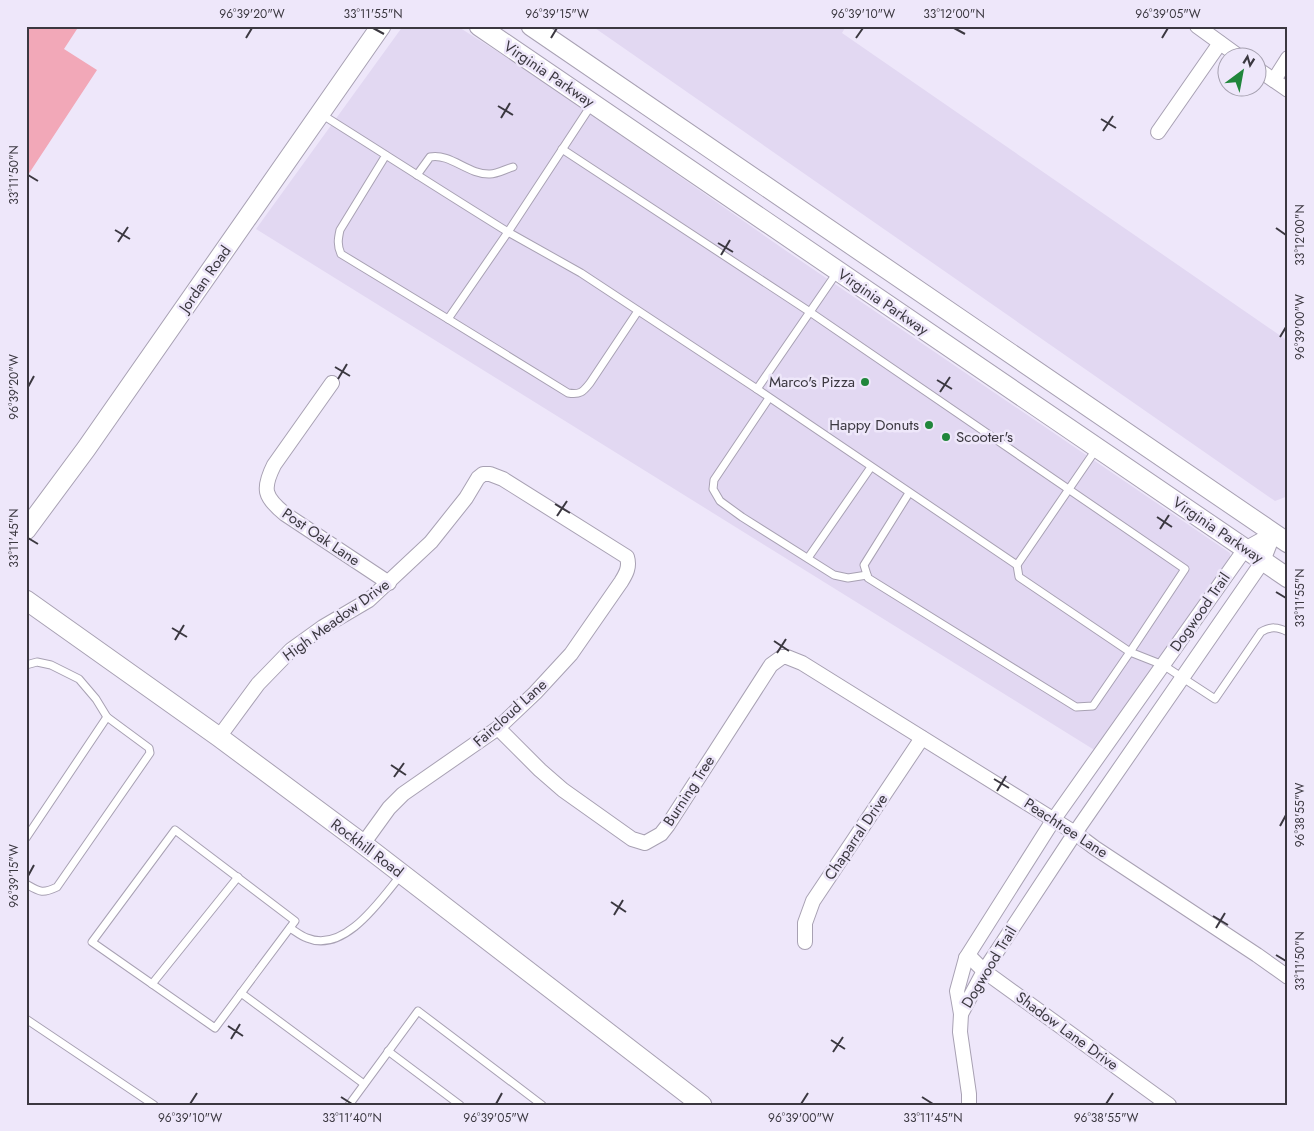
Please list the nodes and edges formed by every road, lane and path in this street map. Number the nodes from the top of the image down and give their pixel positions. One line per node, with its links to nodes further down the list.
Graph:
1 (381, 26): 12 (main road, Jordan Road)
2 (478, 26): 11 (main road, Virginia Parkway)
3 (531, 26): 19 (main road, Virginia Parkway)
4 (1197, 26): 5 (street)
5 (1220, 43): 6 (street); 13 (street)
6 (1227, 48)
7 (1288, 58): 9 (street)
8 (1266, 75): 9 (street)
9 (1274, 80): 10 (street)
10 (1288, 90)
11 (592, 104): 14 (lane); 20 (main road, Virginia Parkway)
12 (320, 114): 15 (lane); 31 (main road, Jordan Road)
13 (1158, 132)
14 (562, 149): 18 (lane); 22 (lane)
15 (386, 155): 17 (lane); 23 (lane)
16 (513, 167): 17 (lane)
17 (417, 175): 18 (lane)
18 (508, 232): 21 (lane); 23 (lane)
19 (855, 247): 20 (main road); 32 (main road, Virginia Parkway)
20 (838, 271): 22 (lane); 27 (main road, Virginia Parkway)
21 (638, 311): 23 (lane); 25 (lane)
22 (810, 312): 25 (lane); 29 (lane)
23 (448, 319)
24 (332, 383): 40 (street, Post Oak Lane)
25 (757, 389): 26 (lane)
26 (769, 398): 28 (lane); 35 (lane)
27 (1097, 448): 29 (lane); 33 (main road, Virginia Parkway)
28 (871, 467): 30 (lane); 35 (lane)
29 (1068, 489): 37 (lane); 43 (lane)
30 (909, 493): 37 (lane); 38 (lane)
31 (26, 530)
32 (1281, 538): 33 (street, Dogwood Trail); 36 (street, Dogwood Trail)
33 (1245, 549): 36 (main road, Virginia Parkway); 46 (street, Dogwood Trail)
34 (627, 557): 40 (street, High Meadow Drive); 49 (street, Faircloud Lane)
35 (808, 558): 38 (lane)
36 (1263, 561): 39 (main road, Virginia Parkway); 47 (street, Dogwood Trail)
37 (1017, 565): 43 (lane)
38 (867, 575): 43 (lane)
39 (1288, 578)
40 (389, 582): 50 (street, High Meadow Drive)
41 (26, 600): 50 (main road, Rockhill Road)
42 (1288, 632): 47 (lane)
43 (1130, 652): 46 (lane)
44 (787, 657): 49 (street, Burning Tree); 51 (street, Peachtree Lane)
45 (26, 665): 48 (lane)
46 (1163, 665): 47 (lane); 52 (street, Dogwood Trail)
47 (1182, 676): 53 (street, Dogwood Trail)
48 (107, 717): 54 (lane); 58 (lane)
49 (498, 728): 55 (street, Faircloud Lane)
50 (219, 737): 55 (main road, Rockhill Road)
51 (922, 738): 52 (street, Peachtree Lane); 60 (street, Chaparral Drive)
52 (1054, 819): 53 (street, Peachtree Lane); 61 (street, Dogwood Trail)
53 (1075, 833): 62 (street, Dogwood Trail); 63 (street, Peachtree Lane)
54 (26, 838)
55 (363, 844): 56 (main road, Rockhill Road)
56 (402, 874): 59 (lane); 74 (main road, Rockhill Road)
57 (238, 877): 59 (lane); 64 (lane); 64 (lane)
58 (26, 884)
59 (290, 928): 65 (lane)
60 (805, 942)
61 (966, 958): 62 (street, Shadow Lane Drive); 66 (street, Dogwood Trail)
62 (984, 970): 66 (street, Dogwood Trail); 76 (street, Shadow Lane Drive)
63 (1288, 977)
64 (152, 984): 65 (lane)
65 (241, 993): 69 (lane)
66 (961, 1014): 75 (street, Dogwood Trail)
67 (26, 1019): 70 (lane)
68 (388, 1051): 69 (lane); 72 (lane); 73 (lane)
69 (364, 1084): 71 (lane)
70 (154, 1105)
71 (349, 1105)
72 (460, 1105)
73 (542, 1105)
74 (702, 1105)
75 (969, 1105)
76 (1169, 1105)

